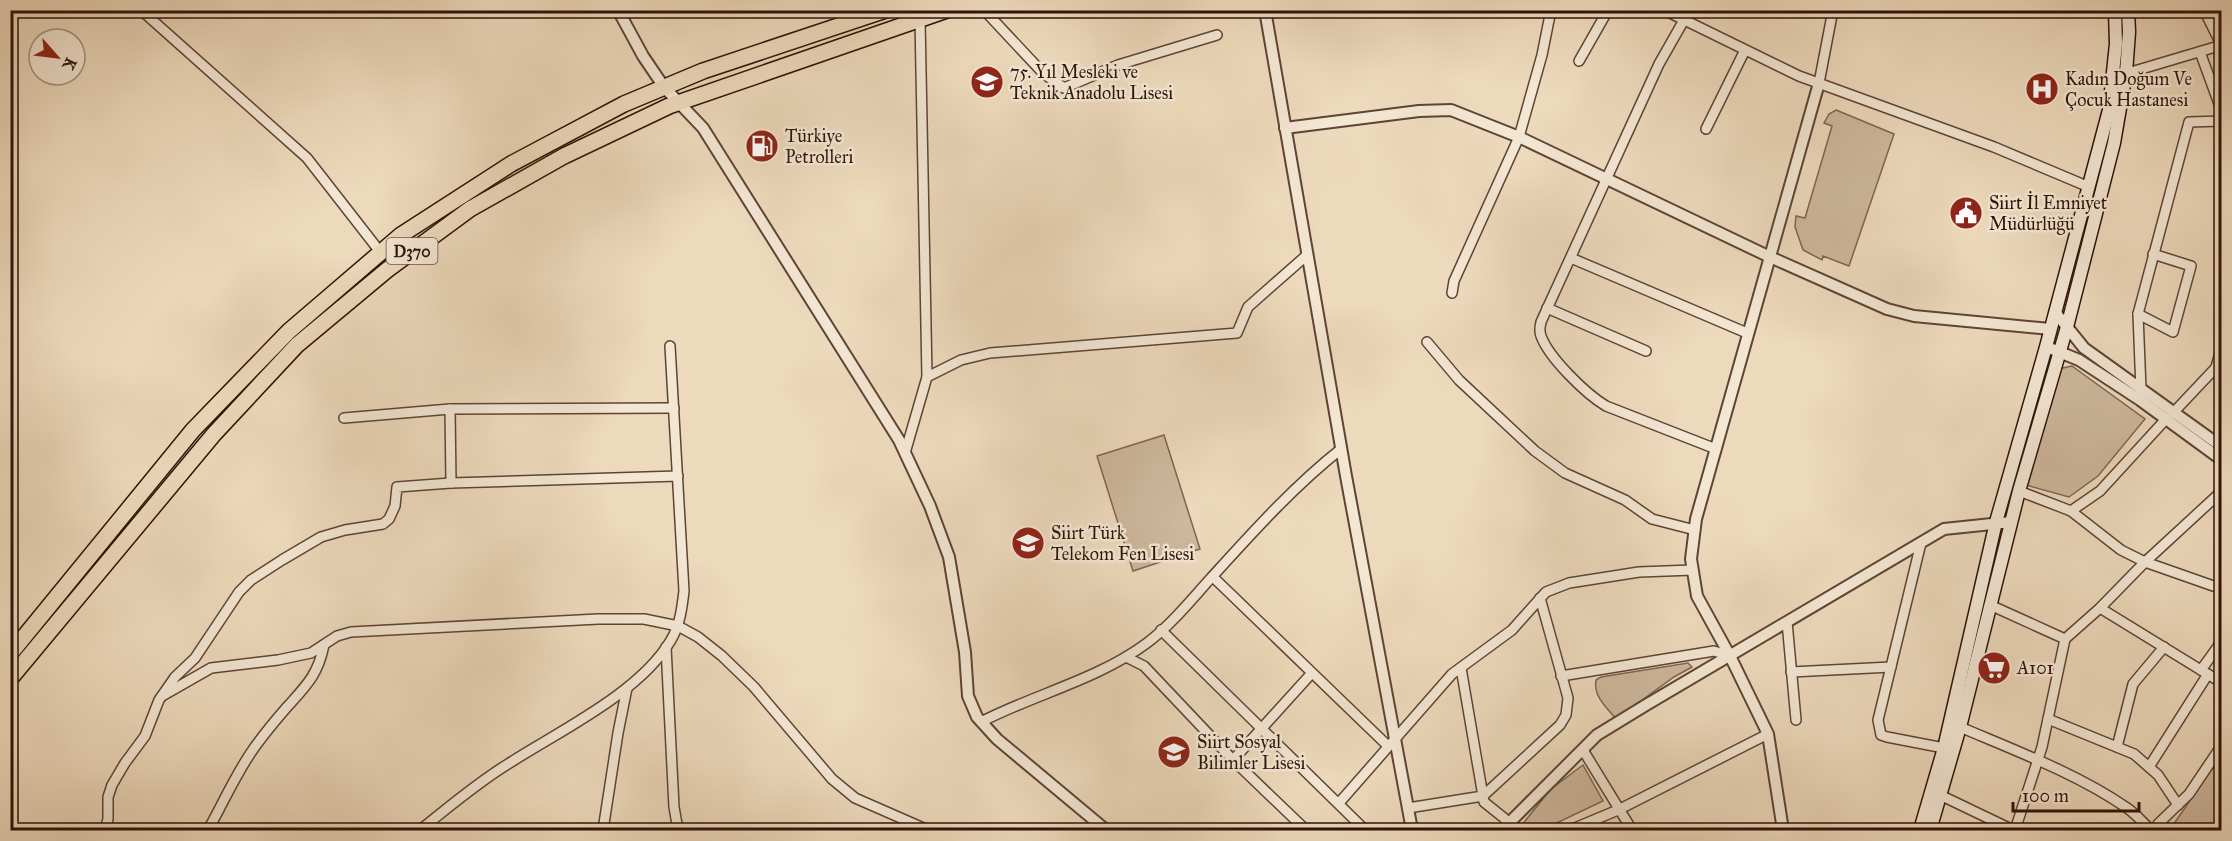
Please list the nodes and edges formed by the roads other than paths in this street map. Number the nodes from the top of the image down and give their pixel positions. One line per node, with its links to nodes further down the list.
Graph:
1 (141, 10): 33 (street)
2 (618, 10): 24 (street)
3 (886, 10): 24 (highway, D370)
4 (946, 10): 14 (highway, D370)
5 (984, 10): 16 (street)
6 (1265, 10): 28 (street)
7 (1551, 10): 30 (street)
8 (1608, 10): 20 (street)
9 (1664, 10): 15 (street)
10 (1833, 10): 23 (street)
11 (2115, 10): 22 (main road)
12 (2128, 10): 21 (main road)
13 (2204, 10): 17 (street)
14 (920, 20): 25 (highway, D370); 52 (street)
15 (1684, 20): 18 (street); 31 (street)
16 (1217, 35)
17 (2221, 45): 19 (street)
18 (1745, 50): 23 (street); 29 (street)
19 (2200, 52): 21 (street); 26 (street)
20 (1579, 61)
21 (2126, 73): 22 (street); 42 (main road)
22 (2113, 77): 32 (main road)
23 (1819, 83): 32 (street); 36 (street)
24 (664, 87): 25 (street); 33 (highway, D370)
25 (680, 102): 61 (street); 96 (highway, D370)
26 (2222, 112)
27 (2222, 122): 34 (street)
28 (1285, 128): 30 (street); 35 (street)
29 (1706, 129)
30 (1518, 137): 31 (street); 38 (street)
31 (1608, 178): 36 (street); 37 (street)
32 (2089, 187): 40 (main road)
33 (381, 253): 87 (highway, D370)
34 (2153, 254): 41 (street); 41 (street)
35 (1307, 255): 52 (street); 60 (street)
36 (1770, 257): 43 (street); 44 (street)
37 (1571, 258): 39 (street); 44 (street)
38 (1452, 293)
39 (1547, 308): 49 (street); 59 (street)
40 (2055, 312): 42 (street); 43 (main road)
41 (2138, 314): 53 (street)
42 (2067, 327): 50 (main road); 53 (street)
43 (2050, 330): 48 (main road)
44 (1747, 333): 59 (street)
45 (1427, 342): 70 (street)
46 (670, 346): 54 (street)
47 (2222, 346): 51 (street)
48 (2046, 347): 50 (street); 68 (main road)
49 (1646, 351)
50 (2060, 352): 56 (street); 66 (main road)
51 (2220, 366): 56 (street)
52 (927, 377): 61 (street)
53 (2141, 390): 56 (street)
54 (674, 408): 55 (street); 63 (street)
55 (450, 409): 57 (street); 64 (street)
56 (2169, 416): 58 (street); 62 (street); 67 (street)
57 (344, 418)
58 (2222, 447)
59 (1716, 448): 70 (street)
60 (1341, 449): 74 (street); 106 (street)
61 (905, 453): 102 (street)
62 (2222, 460)
63 (678, 476): 64 (street); 80 (street)
64 (451, 483): 99 (street)
65 (2222, 490): 72 (street)
66 (2019, 491): 67 (street); 69 (main road)
67 (2071, 511): 72 (street)
68 (1996, 522): 69 (street); 71 (street); 109 (main road)
69 (2011, 522): 77 (main road)
70 (1695, 530): 73 (street)
71 (1921, 543): 79 (street); 91 (street)
72 (2145, 562): 75 (street); 78 (street)
73 (1693, 570): 76 (street); 88 (street)
74 (1213, 577): 81 (street); 94 (street)
75 (2222, 589)
76 (1540, 598): 90 (street); 95 (street)
77 (1990, 605): 82 (street); 103 (main road)
78 (2100, 608): 82 (street); 86 (street)
79 (1787, 622): 88 (street); 92 (street)
80 (678, 626): 84 (street); 85 (street); 128 (street)
81 (1161, 630): 89 (street); 104 (street)
82 (2065, 639): 100 (street)
83 (2222, 641): 93 (street)
84 (324, 645): 99 (street); 124 (street)
85 (666, 647): 98 (street); 127 (street)
86 (2164, 647): 93 (street); 108 (street)
87 (10, 654)
88 (1730, 656): 95 (street); 105 (street); 110 (street)
89 (1126, 657): 102 (street); 111 (street)
90 (1461, 668): 106 (street); 115 (street)
91 (1892, 668): 92 (street); 109 (street)
92 (1791, 672): 101 (street)
93 (2204, 672): 97 (street); 113 (street)
94 (1311, 674): 104 (street); 106 (street)
95 (1561, 676): 115 (street)
96 (10, 679)
97 (2222, 683)
98 (627, 688): 125 (street); 126 (street)
99 (162, 696): 123 (street)
100 (2048, 719): 108 (street); 112 (street)
101 (1796, 720)
102 (981, 722): 129 (street)
103 (1960, 727): 112 (street); 114 (main road)
104 (1262, 728): 111 (street); 116 (street)
105 (1768, 734): 119 (street); 122 (street)
106 (1392, 742): 116 (street); 118 (street)
107 (2222, 745): 117 (street)
108 (2117, 747): 113 (street)
109 (1944, 748): 135 (main road)
110 (1583, 750): 119 (street); 120 (street)
111 (1233, 760): 130 (street)
112 (2037, 760): 121 (street); 137 (street)
113 (2149, 767): 117 (street)
114 (1940, 795): 136 (main road); 137 (street)
115 (1483, 796): 118 (street); 120 (street)
116 (1339, 803): 131 (street)
117 (2178, 805): 121 (street)
118 (1408, 808): 132 (street)
119 (1618, 810): 133 (street); 134 (street)
120 (1510, 827)
121 (2153, 828): 138 (street)
122 (1782, 830)
123 (105, 831)
124 (208, 831)
125 (420, 831)
126 (603, 831)
127 (678, 831)
128 (928, 831)
129 (1106, 831)
130 (1306, 831)
131 (1365, 831)
132 (1412, 831)
133 (1570, 831)
134 (1632, 831)
135 (1920, 831)
136 (1930, 831)
137 (2014, 831)
138 (2166, 831)

